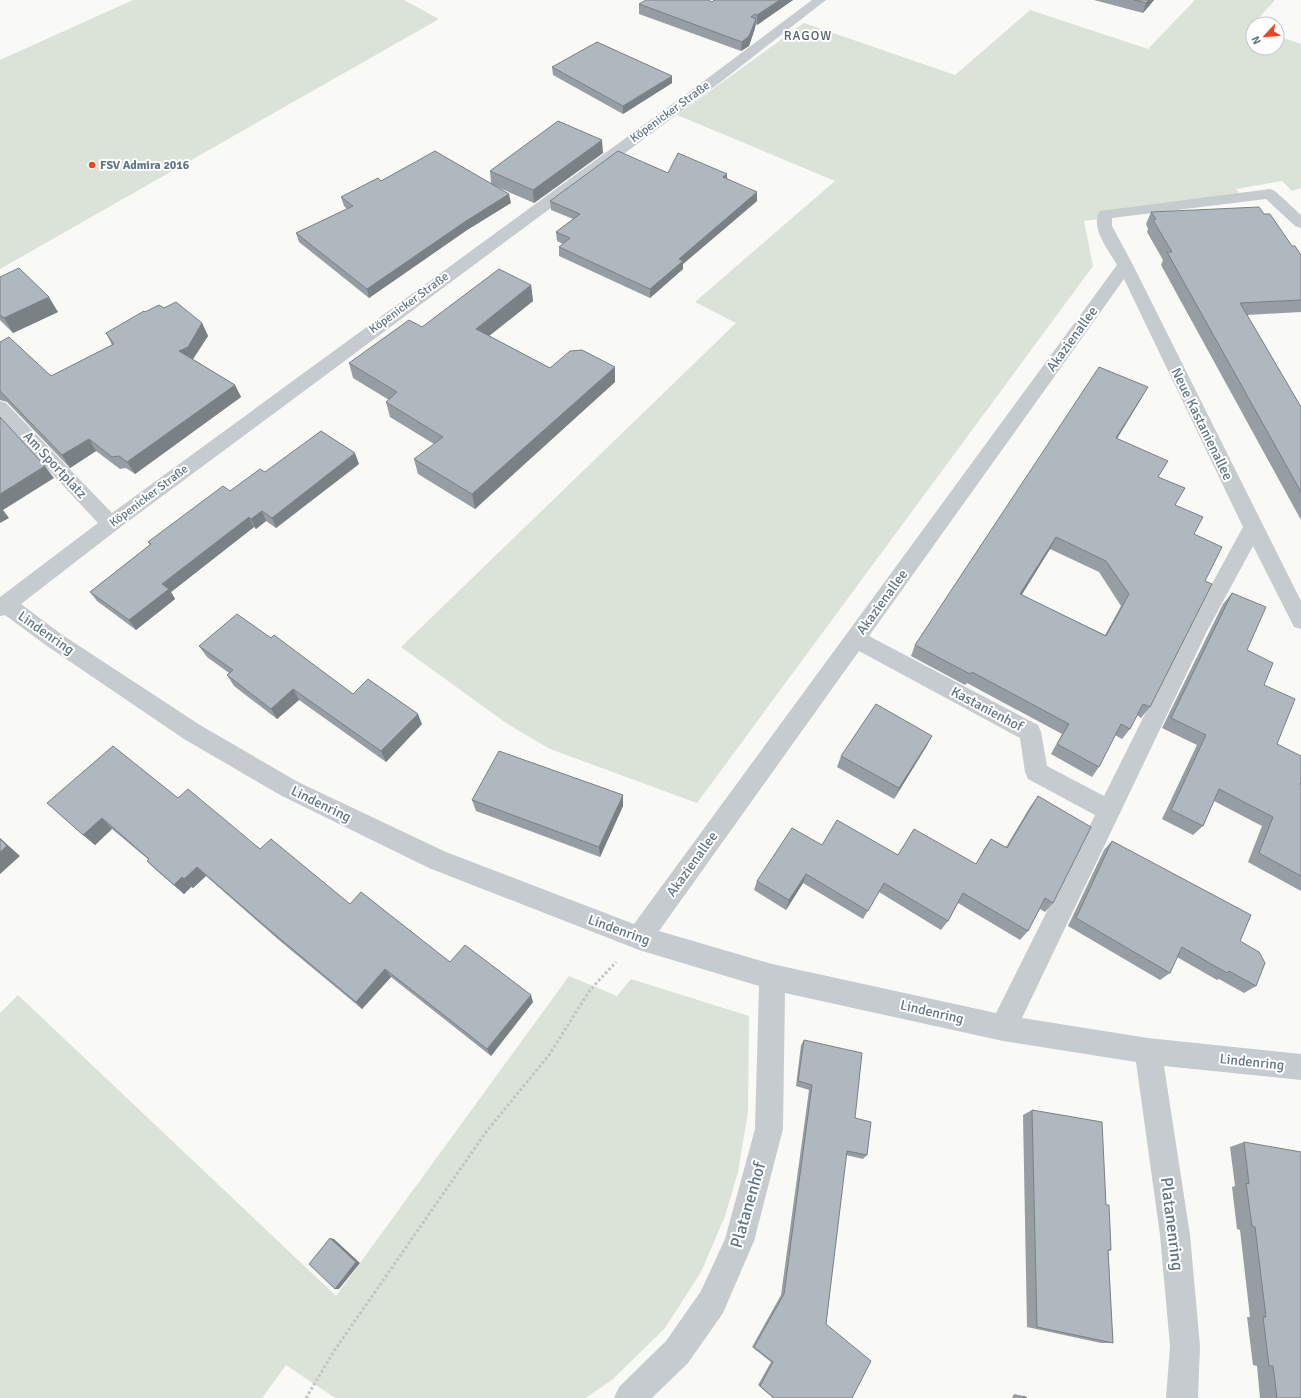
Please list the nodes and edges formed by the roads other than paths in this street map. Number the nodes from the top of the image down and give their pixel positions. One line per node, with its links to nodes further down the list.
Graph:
1 (820, 0): 5 (street, Köpenicker Straße)
2 (1301, 223): 3 (street, Neue Kastanienallee)
3 (1125, 265): 6 (street, Neue Kastanienallee); 9 (street, Akazienallee)
4 (0, 407): 5 (street, Am Sportplatz)
5 (111, 524): 7 (street, Köpenicker Straße)
6 (1253, 527): 8 (street, Neue Kastanienallee); 10 (street)
7 (3, 606): 11 (street, Lindenring)
8 (1301, 621)
9 (856, 639): 10 (street, Kastanienhof); 11 (street, Akazienallee)
10 (1110, 811): 13 (street)
11 (639, 938): 12 (street, Lindenring)
12 (772, 976): 13 (street, Lindenring); 16 (street, Platanenhof)
13 (1003, 1028): 14 (street, Lindenring)
14 (1148, 1051): 15 (street, Lindenring); 17 (street, Platanenring)
15 (1301, 1067)
16 (630, 1398)
17 (1182, 1398)

